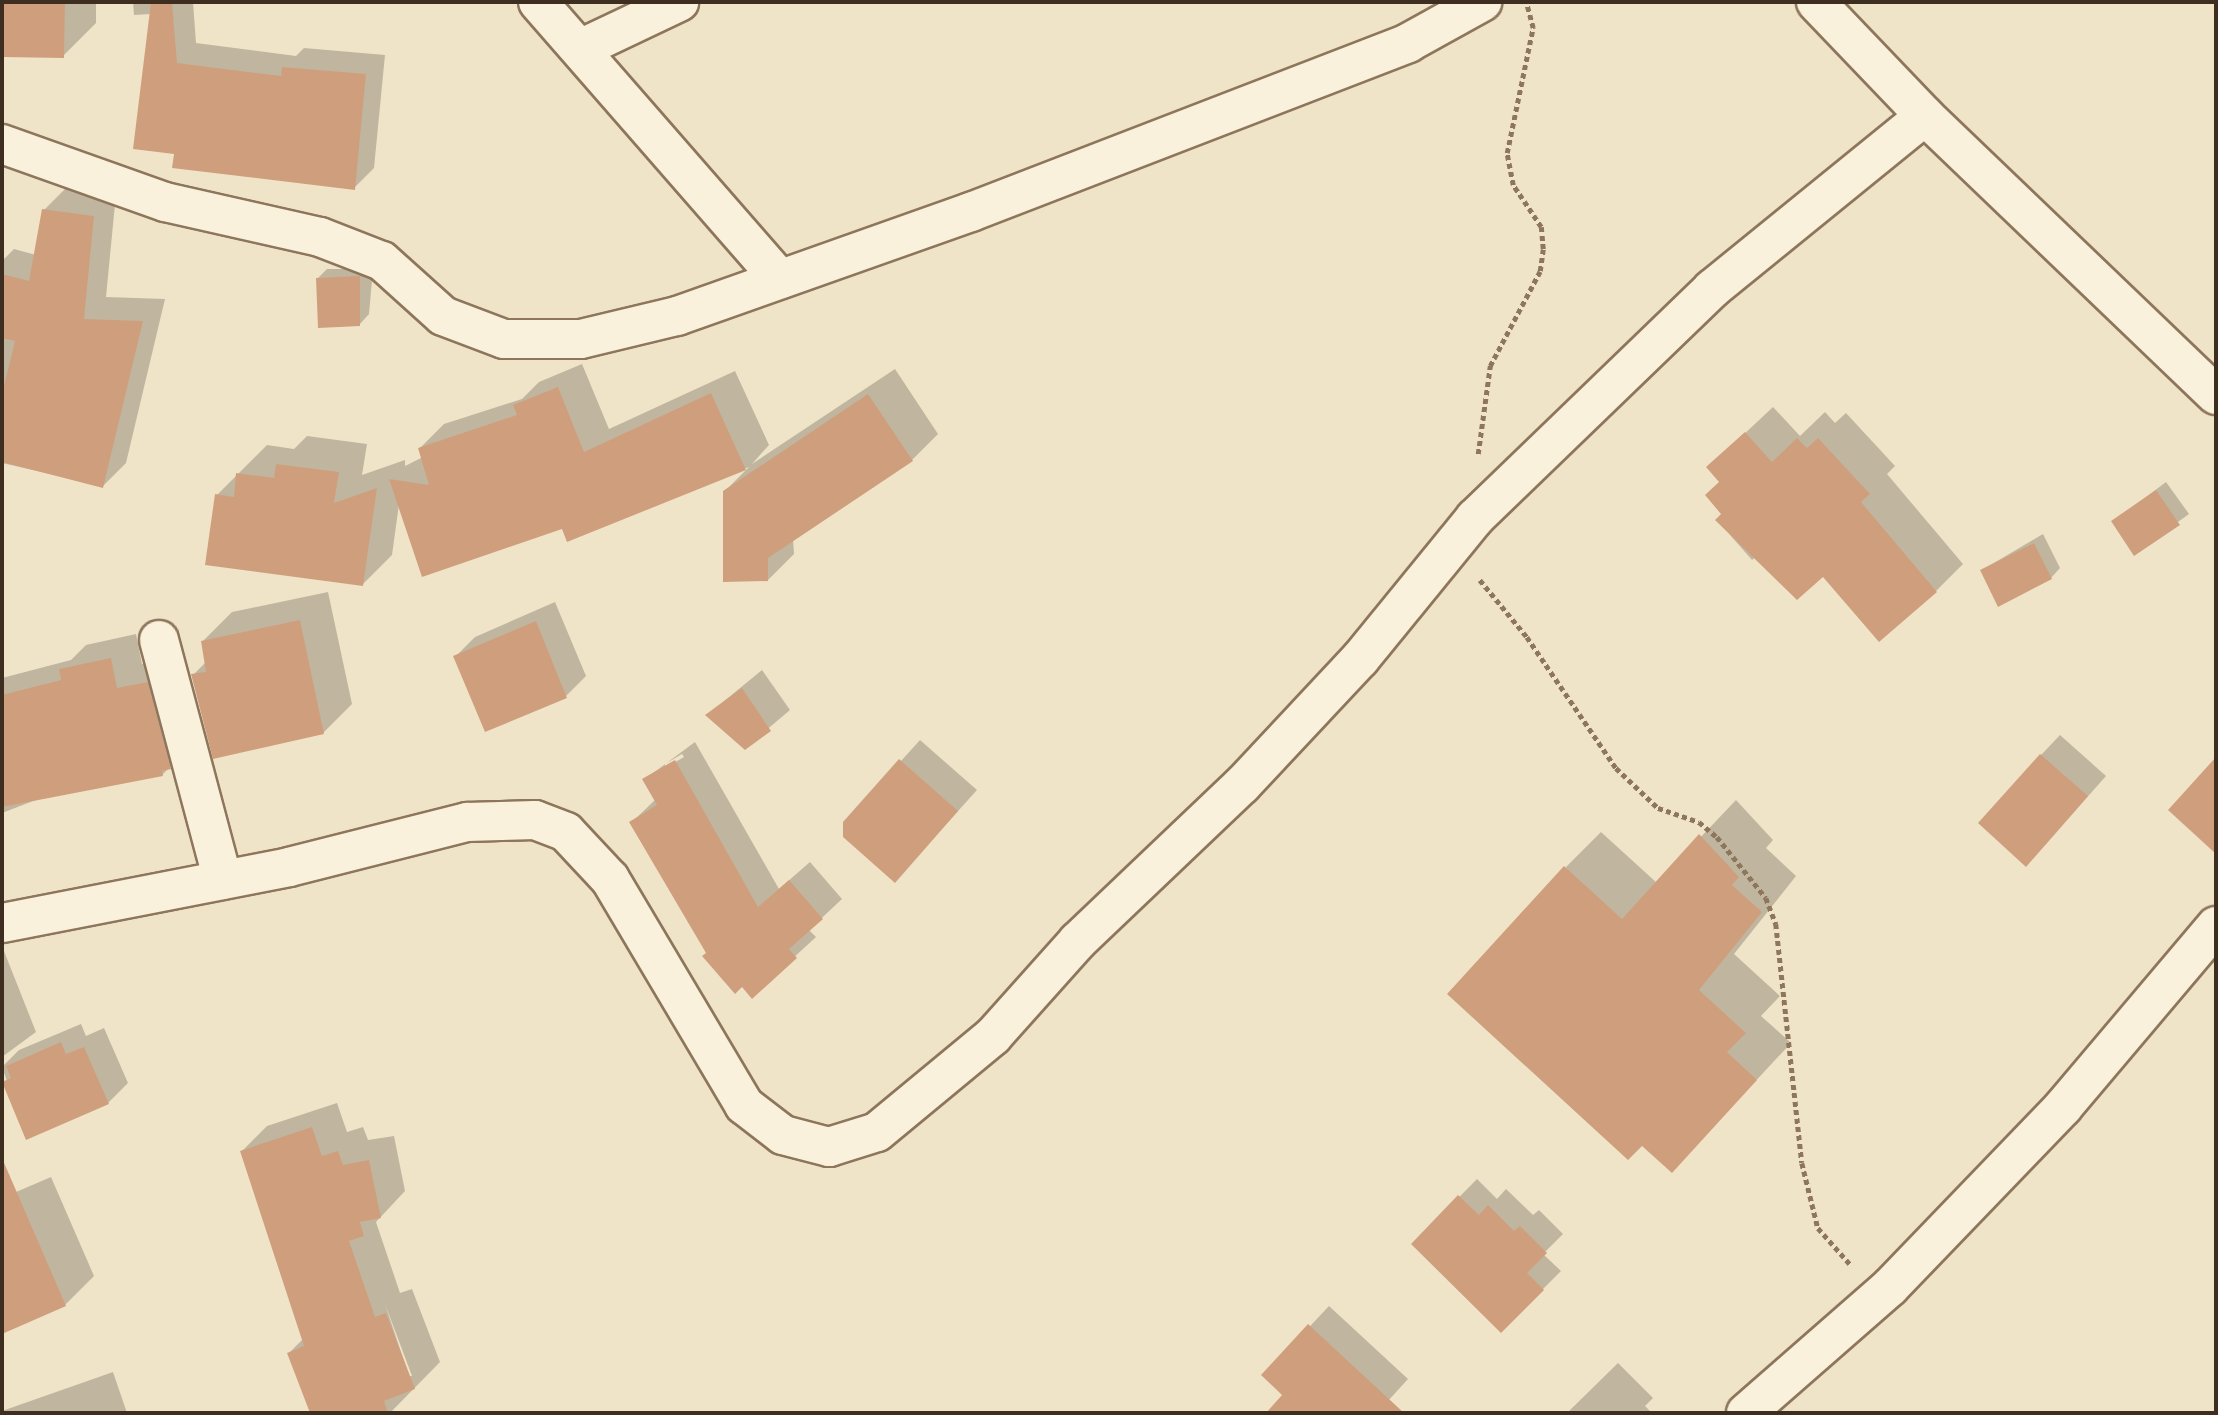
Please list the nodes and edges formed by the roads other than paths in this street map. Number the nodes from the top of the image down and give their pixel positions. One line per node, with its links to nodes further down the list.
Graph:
1 (538, 2): 5 (street)
2 (679, 2): 5 (street)
3 (1482, 2): 8 (street)
4 (1816, 2): 6 (street)
5 (580, 49): 8 (street)
6 (1925, 116): 9 (street); 11 (street)
7 (2, 144): 8 (street)
8 (780, 279)
9 (2216, 395)
10 (159, 640): 11 (street)
11 (223, 880): 12 (street)
12 (2, 923)
13 (2216, 926): 14 (street)
14 (1746, 1413)

